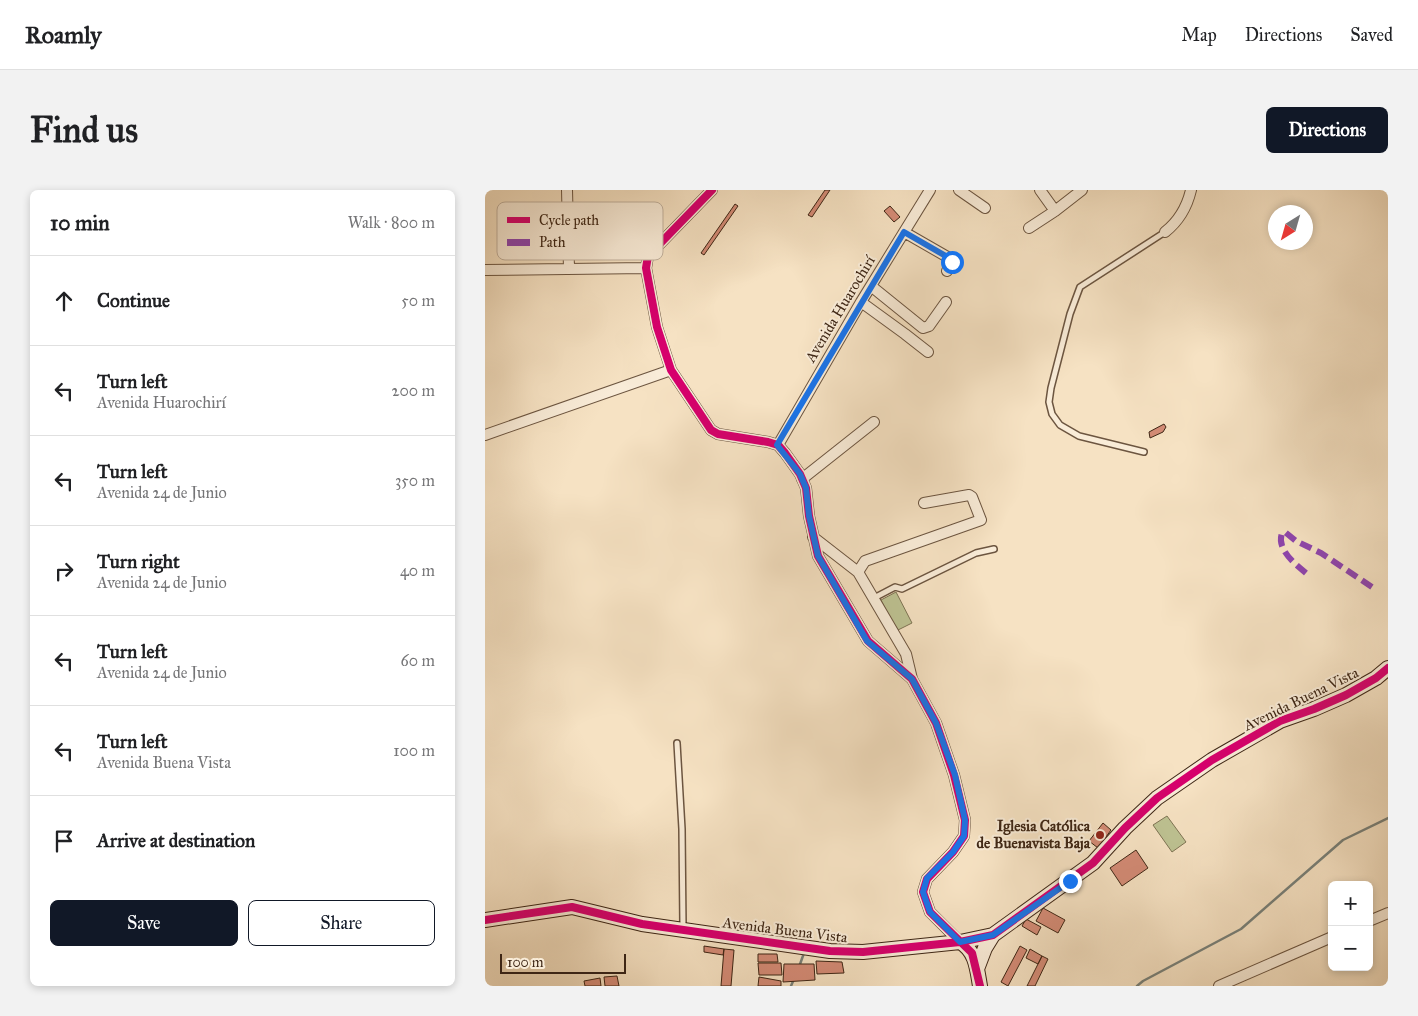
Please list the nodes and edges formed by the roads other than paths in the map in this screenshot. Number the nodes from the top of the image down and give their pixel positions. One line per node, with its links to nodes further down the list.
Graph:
1 (712, 190): 12 (street)
2 (930, 190): 10 (street, Avenida Huarochirí)
3 (959, 190): 7 (street)
4 (1040, 190): 8 (street)
5 (1191, 190): 11 (street)
6 (1078, 191): 8 (street)
7 (985, 208)
8 (1055, 212): 9 (street)
9 (1029, 228)
10 (904, 232): 18 (street); 19 (street, Avenida Huarochirí)
11 (1165, 232): 27 (lane)
12 (663, 240)
13 (569, 260): 16 (street)
14 (647, 260): 15 (street)
15 (646, 268): 16 (street); 23 (street)
16 (569, 269): 17 (street)
17 (485, 270)
18 (947, 271)
19 (871, 286): 20 (street, Avenida Huarochirí); 21 (street)
20 (861, 302): 22 (street); 26 (street, Avenida Huarochirí)
21 (946, 302)
22 (928, 352)
23 (671, 370): 25 (street); 26 (street)
24 (874, 422): 28 (street)
25 (485, 435)
26 (777, 445): 28 (street)
27 (1144, 452)
28 (802, 479): 30 (street)
29 (924, 503): 32 (street)
30 (813, 537): 32 (street); 35 (street)
31 (994, 549): 33 (lane)
32 (858, 572): 33 (street)
33 (873, 598): 35 (street)
34 (1388, 668): 41 (street, Avenida Buena Vista)
35 (912, 679): 43 (street)
36 (677, 742): 40 (lane)
37 (1388, 913): 38 (street)
38 (1373, 919)
39 (485, 920): 40 (street, Avenida Buena Vista)
40 (683, 930): 43 (street, Avenida Buena Vista)
41 (993, 935): 43 (street, Avenida Buena Vista); 44 (street)
42 (1328, 939): 46 (street)
43 (960, 942): 44 (street)
44 (977, 969): 45 (street)
45 (980, 986)
46 (1219, 986)

